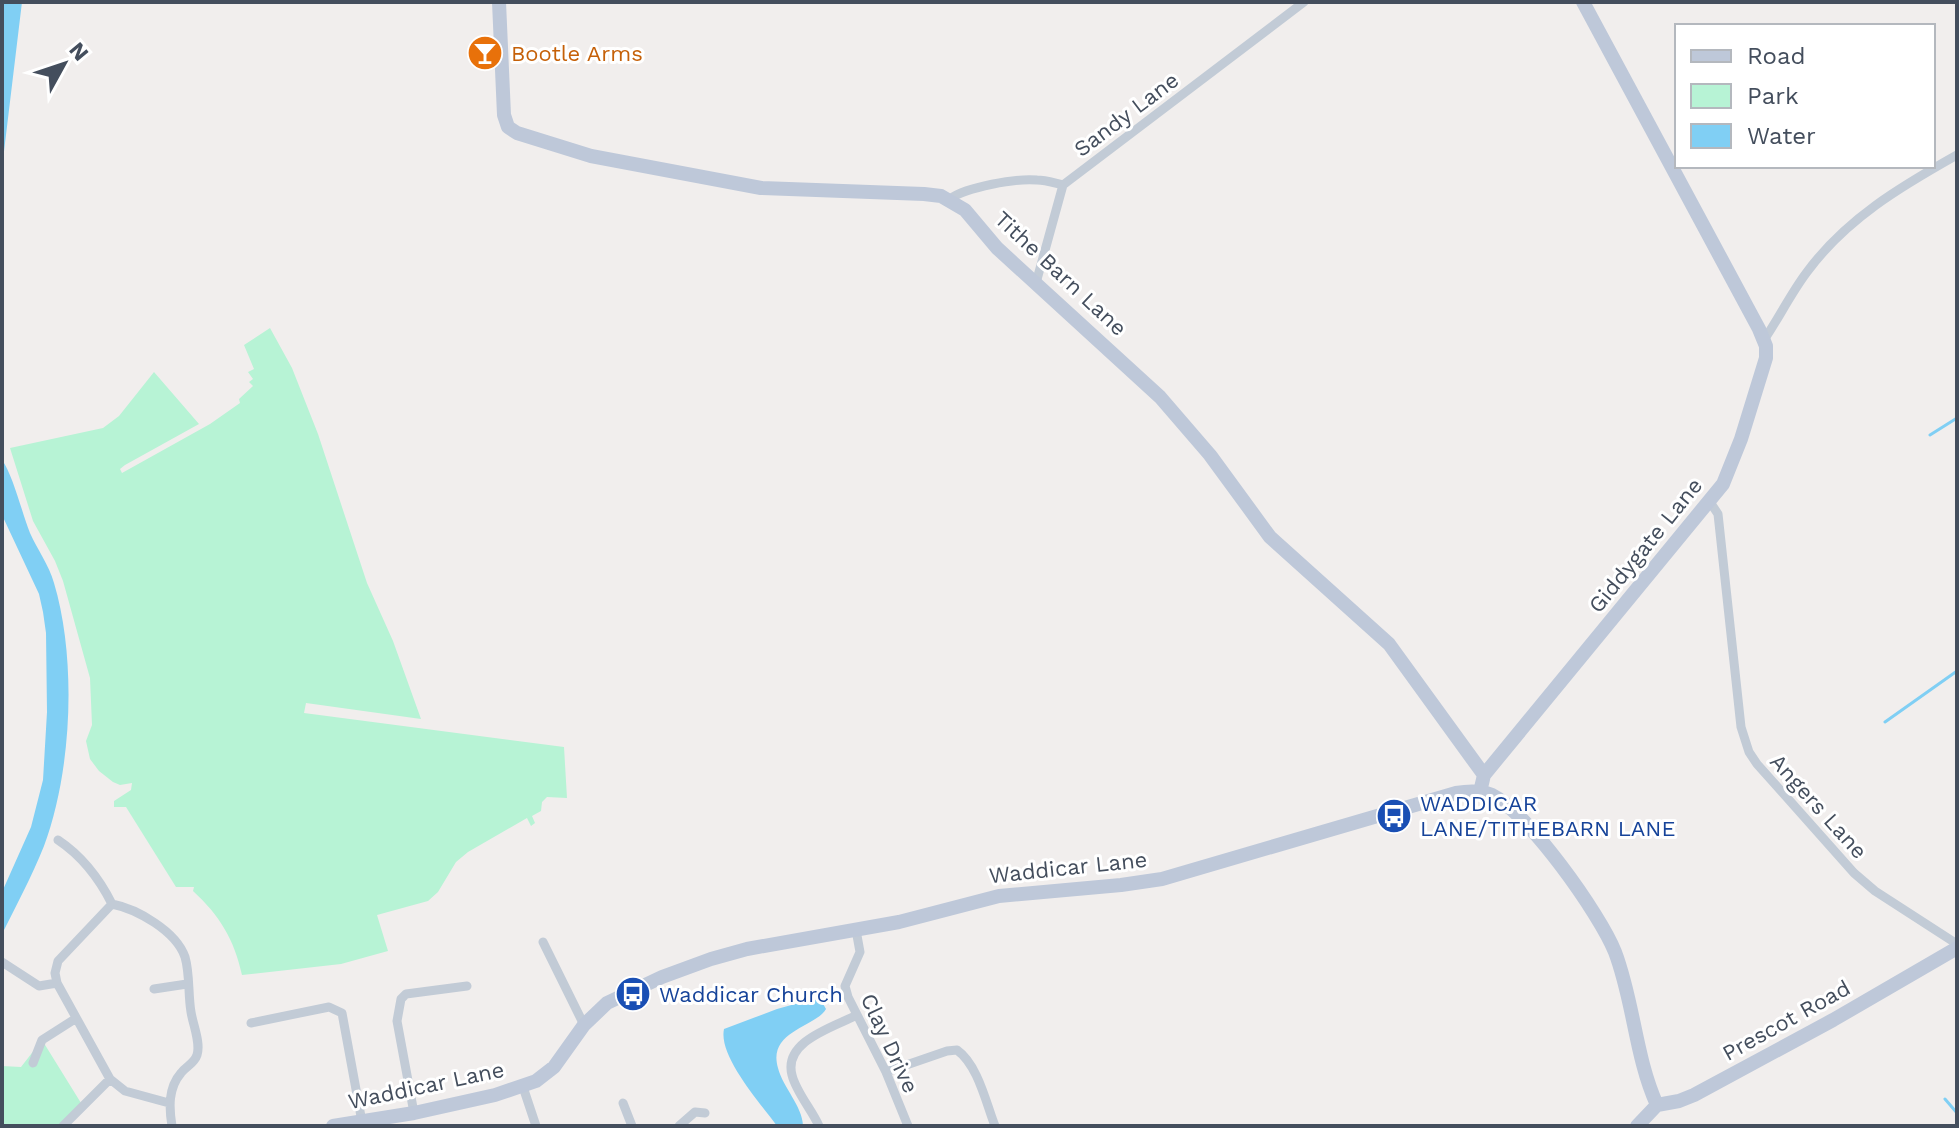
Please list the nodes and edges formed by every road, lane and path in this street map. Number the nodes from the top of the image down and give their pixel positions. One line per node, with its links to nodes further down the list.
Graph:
1 (499, 2): 6 (street)
2 (1304, 2): 5 (street, Sandy Lane)
3 (1583, 2): 8 (street)
4 (1957, 155): 8 (street, Giddygate Lane)
5 (1063, 185): 6 (street, Sandy Lane); 7 (street)
6 (950, 199): 7 (street, Tithe Barn Lane)
7 (1036, 283): 10 (street, Tithe Barn Lane)
8 (1764, 340): 9 (street, Giddygate Lane)
9 (1710, 502): 10 (street, Giddygate Lane); 16 (street, Angers Lane)
10 (1484, 775): 11 (street)
11 (1480, 792): 14 (street, Waddicar Lane); 34 (street)
12 (58, 840): 13 (street)
13 (112, 904): 18 (street); 20 (street)
14 (856, 930): 24 (street, Clay Drive); 27 (street, Waddicar Lane)
15 (543, 942): 27 (street)
16 (1957, 946): 34 (street, Prescot Road)
17 (198, 958): 18 (street)
18 (186, 960): 21 (street)
19 (2, 962): 20 (street)
20 (57, 983): 25 (street)
21 (187, 984): 23 (street); 32 (street)
22 (467, 986): 35 (street)
23 (154, 989)
24 (857, 1015): 29 (street, Clay Drive); 44 (street)
25 (75, 1019): 28 (street); 30 (street)
26 (251, 1023): 37 (street)
27 (584, 1025): 31 (street, Waddicar Lane)
28 (33, 1063)
29 (886, 1072): 45 (street, Clay Drive); 46 (street)
30 (110, 1079): 32 (street); 38 (street)
31 (523, 1087): 35 (street, Waddicar Lane); 41 (street)
32 (169, 1103): 39 (street)
33 (623, 1103): 42 (street)
34 (1657, 1105): 47 (street)
35 (414, 1113): 37 (street, Waddicar Lane)
36 (705, 1113): 43 (street)
37 (362, 1122): 40 (street, Waddicar Lane)
38 (63, 1126)
39 (172, 1126)
40 (333, 1126)
41 (536, 1126)
42 (632, 1126)
43 (679, 1126)
44 (819, 1126)
45 (908, 1126)
46 (995, 1126)
47 (1637, 1126)

